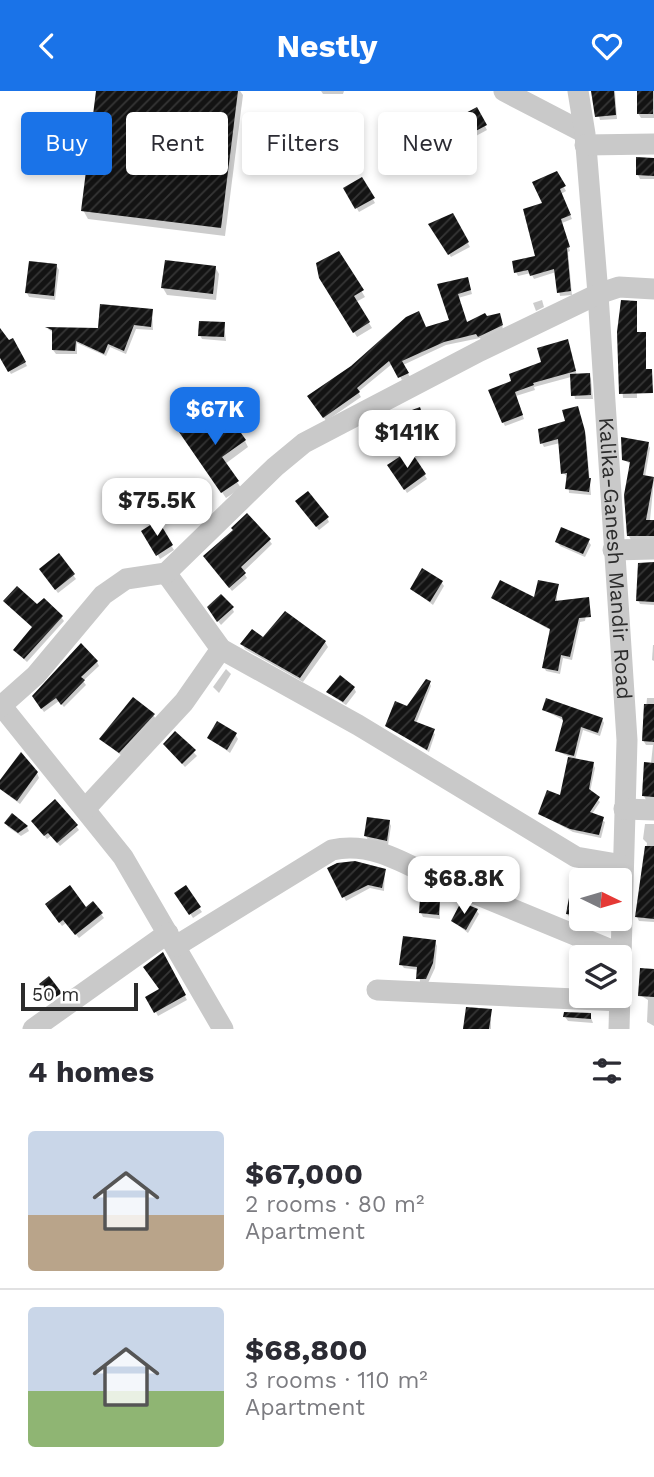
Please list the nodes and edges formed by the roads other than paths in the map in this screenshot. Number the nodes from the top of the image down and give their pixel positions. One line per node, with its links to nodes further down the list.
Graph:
1 (504, 91): 3 (street)
2 (578, 91): 3 (street, Kalika-Ganesh Mandir Road)
3 (584, 138): 4 (street); 6 (street, Kalika-Ganesh Mandir Road)
4 (654, 144)
5 (654, 289): 6 (street)
6 (598, 294): 8 (street, Kalika-Ganesh Mandir Road); 9 (street)
7 (654, 549): 8 (street)
8 (614, 550): 13 (street, Kalika-Ganesh Mandir Road)
9 (166, 573): 10 (street); 11 (street)
10 (221, 649): 12 (street); 15 (street)
11 (0, 705): 12 (street)
12 (85, 809): 16 (street)
13 (624, 809): 14 (street); 15 (street, Kalika-Ganesh Mandir Road)
14 (654, 810)
15 (623, 865): 18 (street, Kalika-Ganesh Mandir Road)
16 (172, 939): 17 (street); 22 (street); 23 (street)
17 (599, 945)
18 (621, 945)
19 (377, 990): 20 (street)
20 (569, 999)
21 (620, 1008): 24 (street, Kalika-Ganesh Mandir Road)
22 (33, 1029)
23 (223, 1029)
24 (619, 1029)

